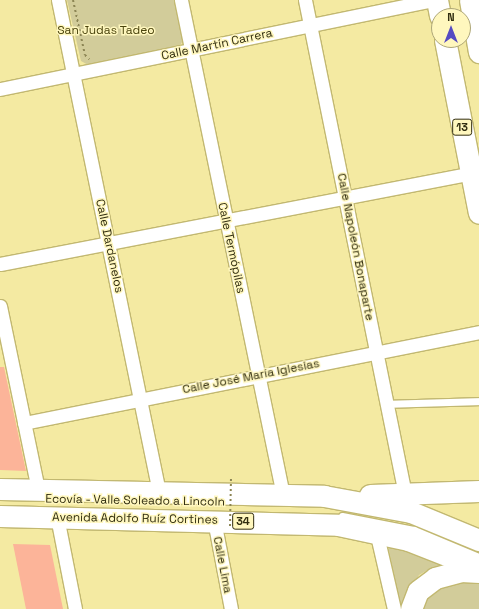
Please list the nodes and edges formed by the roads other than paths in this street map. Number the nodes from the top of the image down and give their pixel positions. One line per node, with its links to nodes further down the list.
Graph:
1 (58, 0): 10 (street, Calle Dardanelos)
2 (181, 0): 8 (street, Calle Termópilas)
3 (305, 0): 6 (street, Calle Napoleón Bonaparte)
4 (436, 0): 6 (street, Calle Martín Carrera)
5 (470, 0): 9 (main road)
6 (310, 26): 8 (street, Calle Martín Carrera); 13 (street, Calle Napoleón Bonaparte)
7 (447, 48): 12 (main road, 13)
8 (191, 50): 10 (street, Calle Martín Carrera); 15 (street, Calle Termópilas)
9 (479, 52)
10 (73, 74): 11 (street, Calle Martín Carrera); 16 (street, Calle Dardanelos)
11 (0, 89)
12 (475, 172): 13 (street); 14 (main road, 13)
13 (345, 196): 15 (street); 20 (street, Calle Napoleón Bonaparte)
14 (479, 213)
15 (224, 220): 16 (street); 21 (street, Calle Termópilas)
16 (108, 242): 17 (street); 22 (street, Calle Dardanelos)
17 (0, 264)
18 (0, 306): 25 (street)
19 (479, 332): 20 (street, Calle José María Iglesias)
20 (375, 352): 21 (street, Calle José María Iglesias); 24 (street, Calle Napoleón Bonaparte)
21 (258, 376): 22 (street, Calle José María Iglesias); 30 (street, Calle Termópilas)
22 (140, 399): 25 (street, Calle José María Iglesias); 31 (street, Calle Dardanelos)
23 (479, 401): 24 (lane)
24 (386, 404): 29 (street, Calle Napoleón Bonaparte)
25 (24, 423): 27 (street)
26 (0, 489): 27 (main road, 34)
27 (38, 490): 31 (main road, 34)
28 (479, 491): 29 (main road)
29 (405, 494): 33 (main road)
30 (283, 495): 31 (main road, 34); 33 (main road, 34)
31 (163, 497): 32 (lane, Ecovía - Valle Soleado a Lincoln)
32 (0, 498)
33 (324, 501): 39 (main road, 34); 40 (lane)
34 (333, 515): 41 (lane)
35 (0, 516): 36 (main road, Avenida Adolfo Ruíz Cortines / 34)
36 (58, 517): 37 (main road, Avenida Adolfo Ruíz Cortines / 34); 44 (street)
37 (220, 518): 38 (main road, Avenida Adolfo Ruíz Cortines / 34); 45 (street, Calle Lima)
38 (376, 531): 42 (main road, Avenida Adolfo Ruíz Cortines / 34); 46 (street)
39 (479, 540)
40 (479, 548)
41 (479, 558)
42 (479, 568)
43 (479, 572): 47 (main road)
44 (75, 609)
45 (231, 609)
46 (394, 609)
47 (411, 609)

